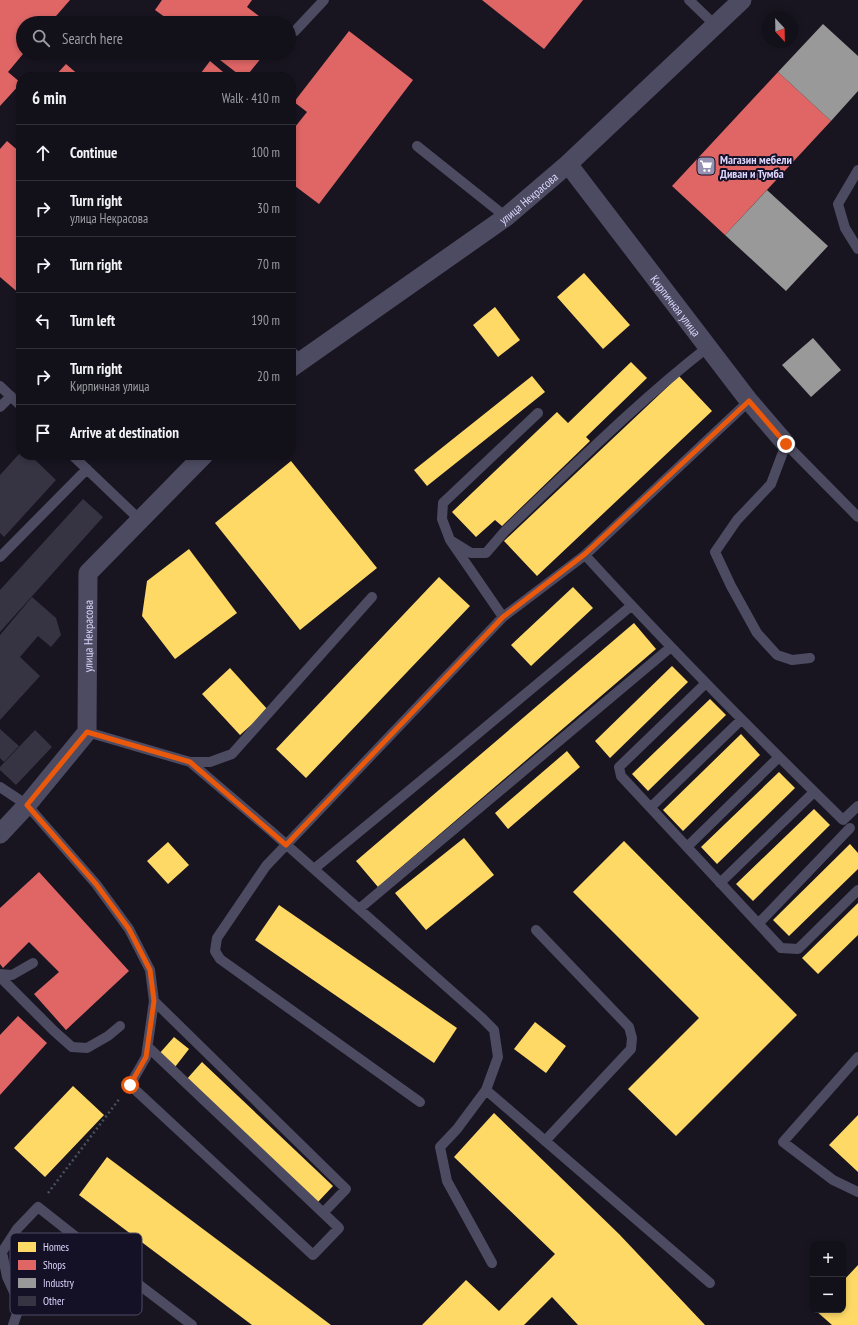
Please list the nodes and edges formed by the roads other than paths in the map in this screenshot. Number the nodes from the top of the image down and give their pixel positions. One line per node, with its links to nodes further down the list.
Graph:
1 (324, 0): 5 (lane)
2 (689, 0): 4 (lane)
3 (742, 0): 4 (street, улица Некрасова)
4 (716, 26): 7 (street, улица Некрасова)
5 (296, 30)
6 (417, 146): 9 (lane)
7 (568, 164): 9 (street, улица Некрасова); 11 (street, Кирпичная улица)
8 (858, 170): 10 (lane)
9 (506, 217): 12 (street, улица Некрасова)
10 (858, 249)
11 (708, 347): 16 (street, Кирпичная улица); 25 (lane)
12 (296, 359)
13 (0, 386): 14 (lane)
14 (11, 396): 15 (lane); 17 (lane)
15 (16, 401)
16 (749, 401): 19 (street, Кирпичная улица); 26 (lane)
17 (0, 407)
18 (538, 413): 25 (lane)
19 (786, 444): 23 (lane); 32 (lane)
20 (77, 460): 22 (lane)
21 (199, 460): 24 (street, улица Некрасова)
22 (87, 469): 24 (lane); 27 (lane)
23 (858, 517)
24 (140, 520): 35 (street, улица Некрасова)
25 (450, 540): 30 (lane)
26 (585, 554): 29 (lane); 30 (lane)
27 (0, 557)
28 (372, 597): 37 (lane)
29 (631, 606): 31 (lane); 49 (lane)
30 (503, 617): 47 (lane)
31 (671, 647): 33 (lane); 52 (lane)
32 (810, 658)
33 (706, 683): 34 (lane); 42 (lane)
34 (741, 720): 36 (lane); 42 (lane)
35 (87, 732): 37 (lane); 40 (street)
36 (779, 757): 39 (lane); 48 (lane)
37 (190, 762): 47 (lane)
38 (0, 787): 40 (lane)
39 (814, 792): 43 (lane); 50 (lane)
40 (27, 805): 45 (street); 58 (lane)
41 (858, 806): 43 (lane)
42 (651, 807): 48 (lane)
43 (843, 820): 44 (lane)
44 (850, 828): 46 (lane); 53 (lane)
45 (0, 834)
46 (858, 836)
47 (286, 845): 49 (lane); 63 (lane)
48 (688, 846): 50 (lane)
49 (314, 869): 52 (lane)
50 (720, 883): 53 (lane)
51 (858, 890): 53 (lane)
52 (359, 909): 62 (lane)
53 (759, 923)
54 (536, 930): 64 (lane)
55 (33, 964): 56 (lane)
56 (0, 974)
57 (0, 977): 59 (lane)
58 (154, 1001): 60 (lane); 66 (lane)
59 (120, 1026)
60 (148, 1047): 66 (lane); 66 (lane)
61 (858, 1057): 65 (lane)
62 (486, 1090): 64 (lane); 70 (lane)
63 (420, 1102)
64 (546, 1141): 71 (lane)
65 (858, 1192)
66 (323, 1213)
67 (14, 1233): 68 (lane)
68 (71, 1233)
69 (10, 1240): 72 (lane)
70 (492, 1263)
71 (710, 1283)
72 (10, 1284)
73 (142, 1287): 76 (lane)
74 (16, 1315): 75 (lane)
75 (13, 1325)
76 (192, 1325)

